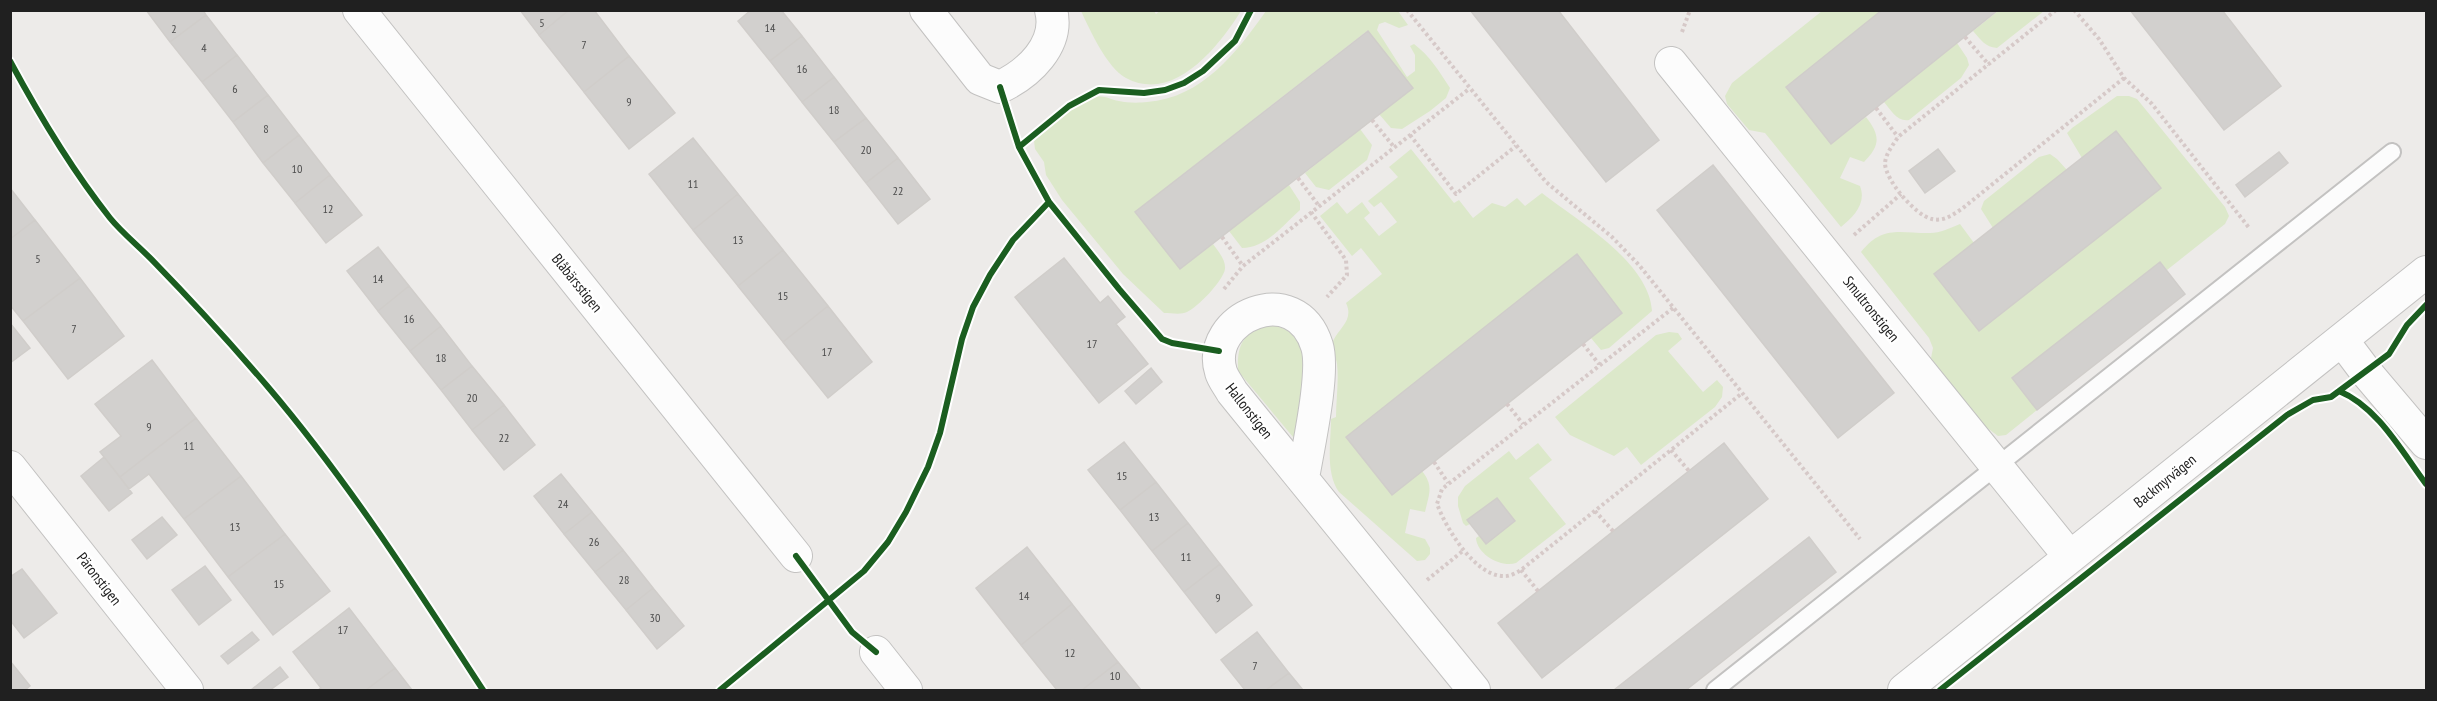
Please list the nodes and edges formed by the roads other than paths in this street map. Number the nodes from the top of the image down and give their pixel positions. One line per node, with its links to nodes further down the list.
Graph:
1 (359, 10): 12 (street, Blåbärsstigen)
2 (926, 10): 3 (street)
3 (1051, 10)
4 (1671, 63): 9 (street, Smultronstigen)
5 (2392, 152): 9 (lane)
6 (2427, 272): 7 (street, Backmyrvägen)
7 (2342, 340): 8 (street); 13 (street, Backmyrvägen)
8 (2427, 442)
9 (1998, 466): 13 (street, Smultronstigen); 18 (lane)
10 (10, 467): 15 (street, Päronstigen)
11 (1303, 478): 11 (street, Hallonstigen); 17 (street, Hallonstigen)
12 (796, 556)
13 (2070, 557): 19 (street, Backmyrvägen)
14 (876, 651): 16 (street)
15 (187, 690)
16 (906, 690)
17 (1474, 690)
18 (1715, 690)
19 (1904, 690)

